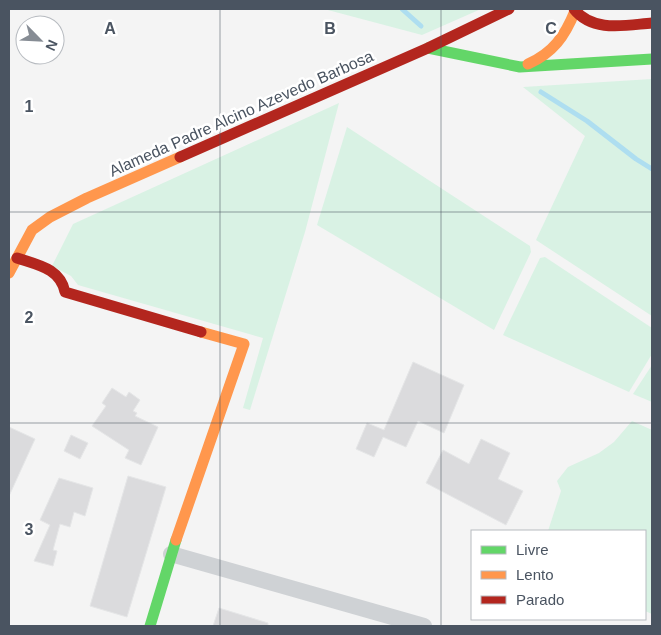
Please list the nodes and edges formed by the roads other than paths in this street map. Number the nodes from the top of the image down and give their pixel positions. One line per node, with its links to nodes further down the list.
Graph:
1 (508, 9): 4 (street, Alameda Padre Alcino Azevedo Barbosa)
2 (575, 10): 3 (street); 6 (street)
3 (652, 23)
4 (428, 48): 6 (street); 7 (street, Alameda Padre Alcino Azevedo Barbosa)
5 (652, 59): 6 (street)
6 (520, 67)
7 (17, 258): 8 (street, Alameda Padre Alcino Azevedo Barbosa); 9 (street)
8 (9, 273)
9 (171, 554): 10 (street); 11 (street)
10 (150, 626)
11 (424, 626)

